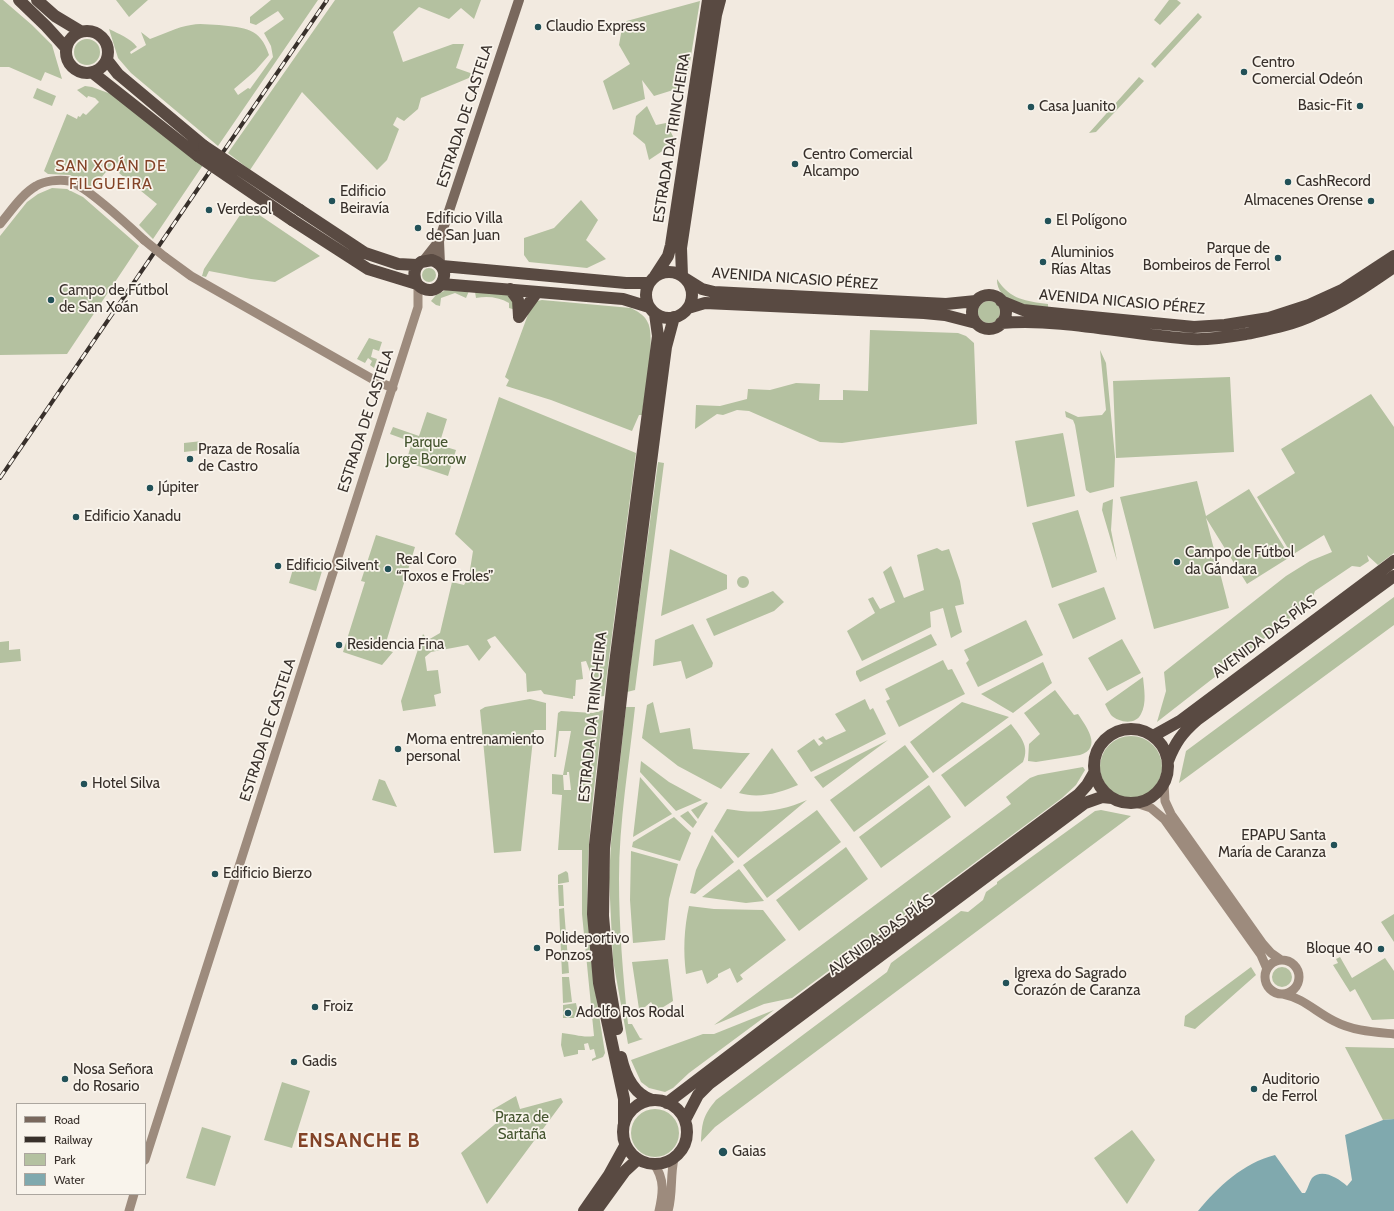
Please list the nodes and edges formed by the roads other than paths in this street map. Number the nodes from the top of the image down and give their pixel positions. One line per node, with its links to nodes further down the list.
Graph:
1 (18, 0): 7 (highway)
2 (38, 0): 6 (highway)
3 (519, 0): 12 (main road, ESTRADA DE CASTELA)
4 (708, 0): 18 (highway, ESTRADA DA TRINCHEIRA)
5 (720, 0): 17 (highway, ESTRADA DA TRINCHEIRA)
6 (80, 32): 7 (highway); 8 (highway)
7 (66, 48): 9 (highway)
8 (107, 60): 9 (highway); 10 (highway)
9 (93, 73): 10 (highway)
10 (201, 151): 14 (highway, bridge); 19 (highway, bridge)
11 (0, 224): 31 (street, bridge)
12 (439, 241): 14 (main road); 15 (main road)
13 (1394, 256): 24 (highway, AVENIDA NICASIO PÉREZ)
14 (421, 263): 15 (highway); 19 (highway)
15 (441, 265): 18 (highway); 20 (highway)
16 (1394, 267): 30 (highway, AVENIDA NICASIO PÉREZ)
17 (684, 277): 18 (highway); 23 (highway, AVENIDA NICASIO PÉREZ); 26 (highway)
18 (652, 280): 27 (highway)
19 (418, 285): 20 (highway); 25 (street)
20 (436, 287): 21 (highway); 25 (street)
21 (510, 289): 22 (highway); 22 (highway)
22 (538, 292): 27 (highway)
23 (976, 301): 24 (highway); 29 (highway)
24 (1001, 301): 30 (highway)
25 (418, 307): 31 (street, ESTRADA DE CASTELA)
26 (688, 308): 28 (highway); 29 (highway, AVENIDA NICASIO PÉREZ)
27 (652, 310): 28 (highway); 49 (highway, ESTRADA DA TRINCHEIRA)
28 (674, 318): 46 (highway, ESTRADA DA TRINCHEIRA)
29 (976, 323): 30 (highway)
30 (1001, 323)
31 (393, 388): 51 (street, ESTRADA DE CASTELA)
32 (1394, 561): 34 (highway, AVENIDA DAS PÍAS)
33 (1392, 579): 35 (highway, AVENIDA DAS PÍAS)
34 (1153, 736): 35 (highway); 36 (highway)
35 (1168, 761): 37 (highway)
36 (1094, 773): 38 (highway); 47 (highway, AVENIDA DAS PÍAS)
37 (1164, 783): 39 (highway); 40 (street)
38 (1112, 798): 39 (highway); 48 (highway, AVENIDA DAS PÍAS)
39 (1136, 803): 41 (street)
40 (1281, 960): 41 (street); 42 (street)
41 (1267, 969): 43 (street)
42 (1298, 982): 43 (street); 44 (street)
43 (1283, 994): 44 (street)
44 (1307, 1003): 45 (street)
45 (1394, 1034)
46 (652, 1100): 47 (highway); 49 (highway)
47 (668, 1103): 48 (highway)
48 (685, 1120): 53 (highway)
49 (624, 1123): 50 (highway)
50 (626, 1146): 52 (highway); 57 (highway)
51 (146, 1157)
52 (638, 1159): 54 (highway); 58 (highway)
53 (674, 1159): 54 (highway); 60 (street)
54 (654, 1164): 59 (street)
55 (134, 1195): 56 (street)
56 (129, 1211)
57 (584, 1211)
58 (596, 1211)
59 (659, 1211)
60 (668, 1211)

